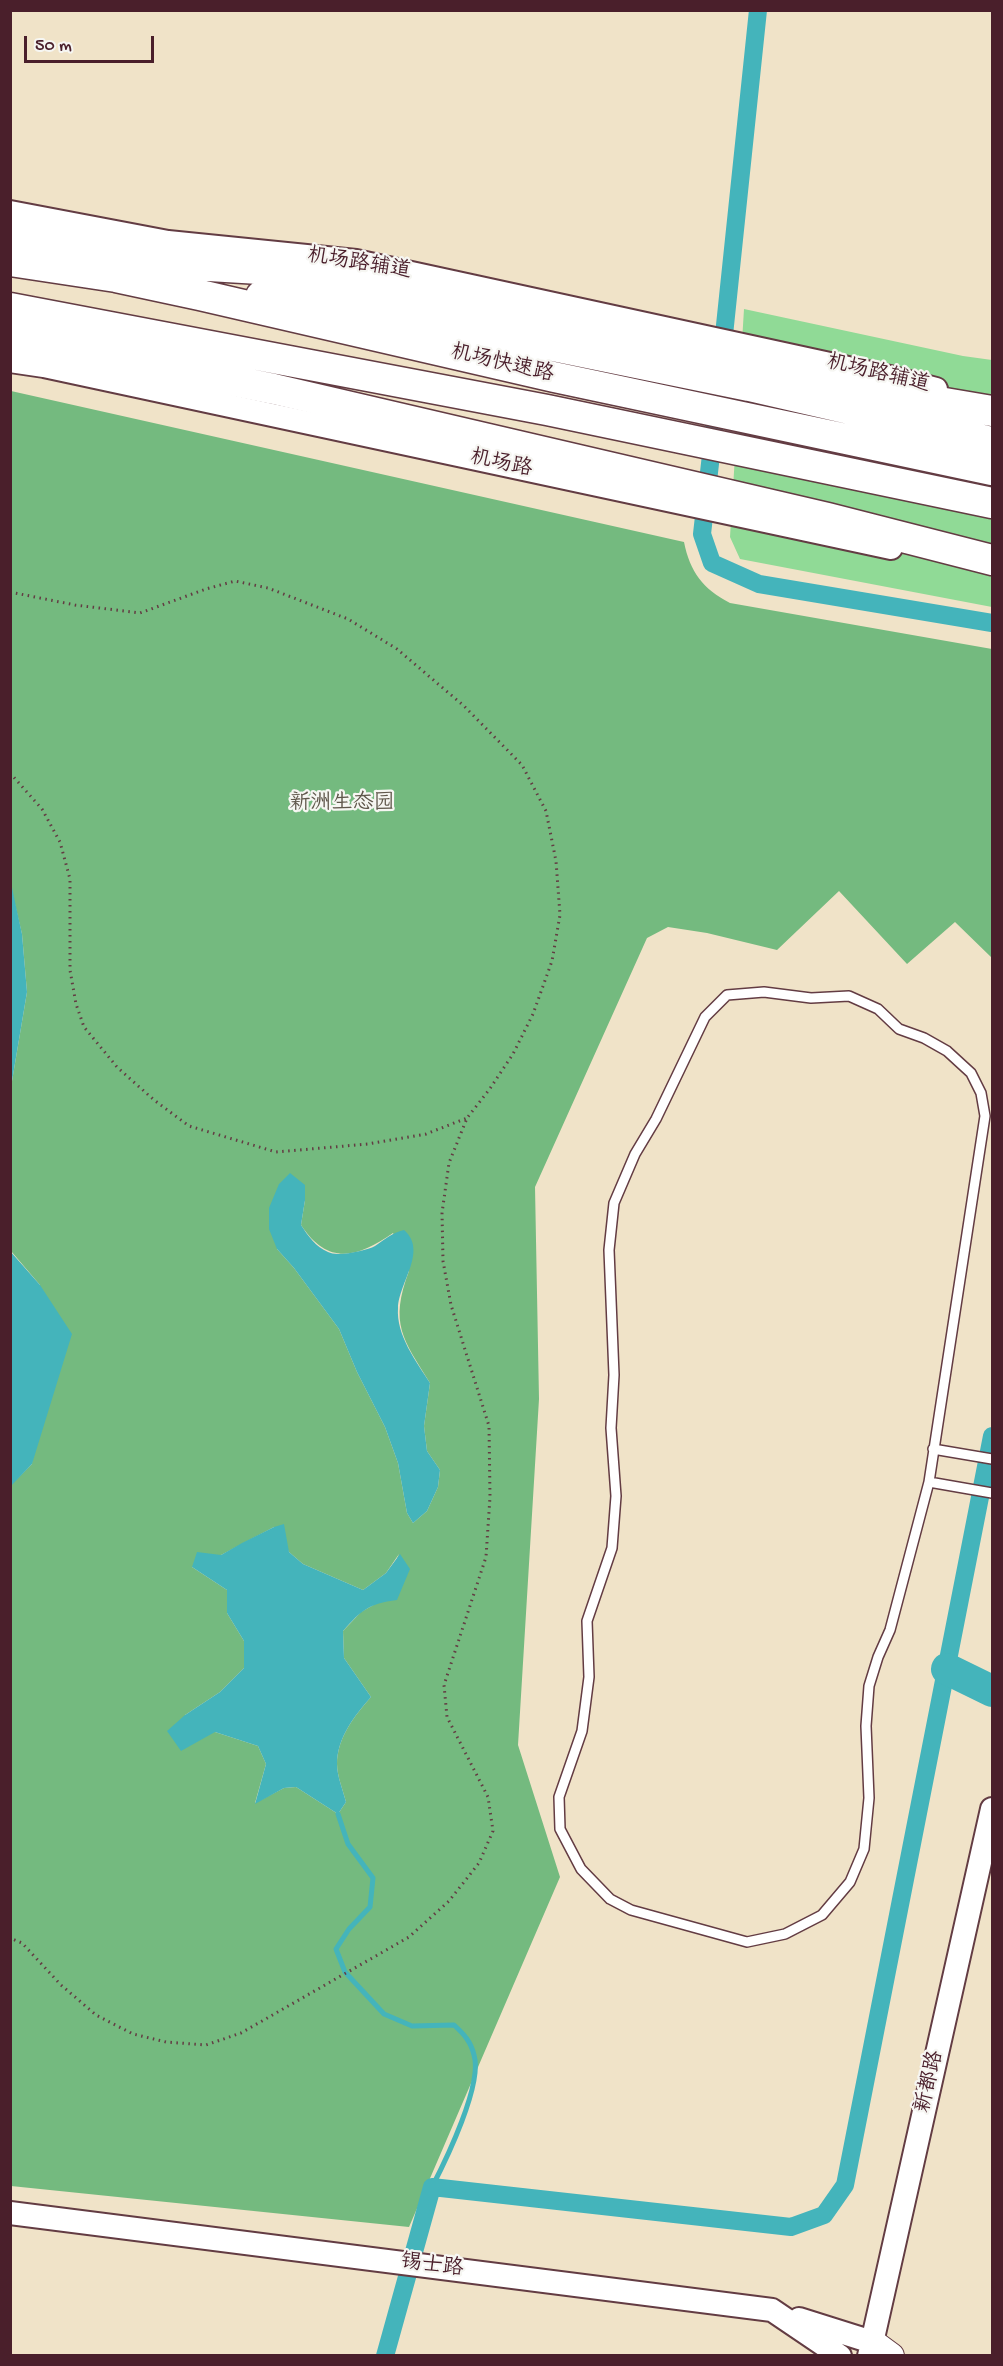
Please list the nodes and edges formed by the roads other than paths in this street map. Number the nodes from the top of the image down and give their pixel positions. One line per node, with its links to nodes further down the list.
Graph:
1 (10, 213): 7 (street, 机场路辅道)
2 (10, 234): 7 (highway)
3 (10, 261): 4 (highway, 机场快速路)
4 (200, 295): 7 (highway); 13 (highway, 机场快速路)
5 (10, 308): 15 (highway, 机场快速路)
6 (10, 336): 14 (highway)
7 (700, 355): 9 (highway); 9 (street, 机场路辅道)
8 (10, 361): 14 (street, 机场路)
9 (756, 368): 10 (street, 机场路辅道); 11 (highway); 12 (highway)
10 (993, 405)
11 (993, 411)
12 (993, 442)
13 (993, 470)
14 (678, 493): 16 (highway)
15 (993, 503)
16 (729, 504): 17 (highway); 18 (street)
17 (993, 560)
18 (993, 566)
19 (933, 1449): 20 (lane); 21 (lane); 21 (lane)
20 (993, 1459)
21 (928, 1482): 22 (lane)
22 (993, 1493)
23 (993, 1809): 26 (street, 新都路)
24 (10, 2213): 25 (street, 锡士路)
25 (772, 2310): 26 (street); 27 (street, 锡士路)
26 (878, 2351)
27 (840, 2355)

